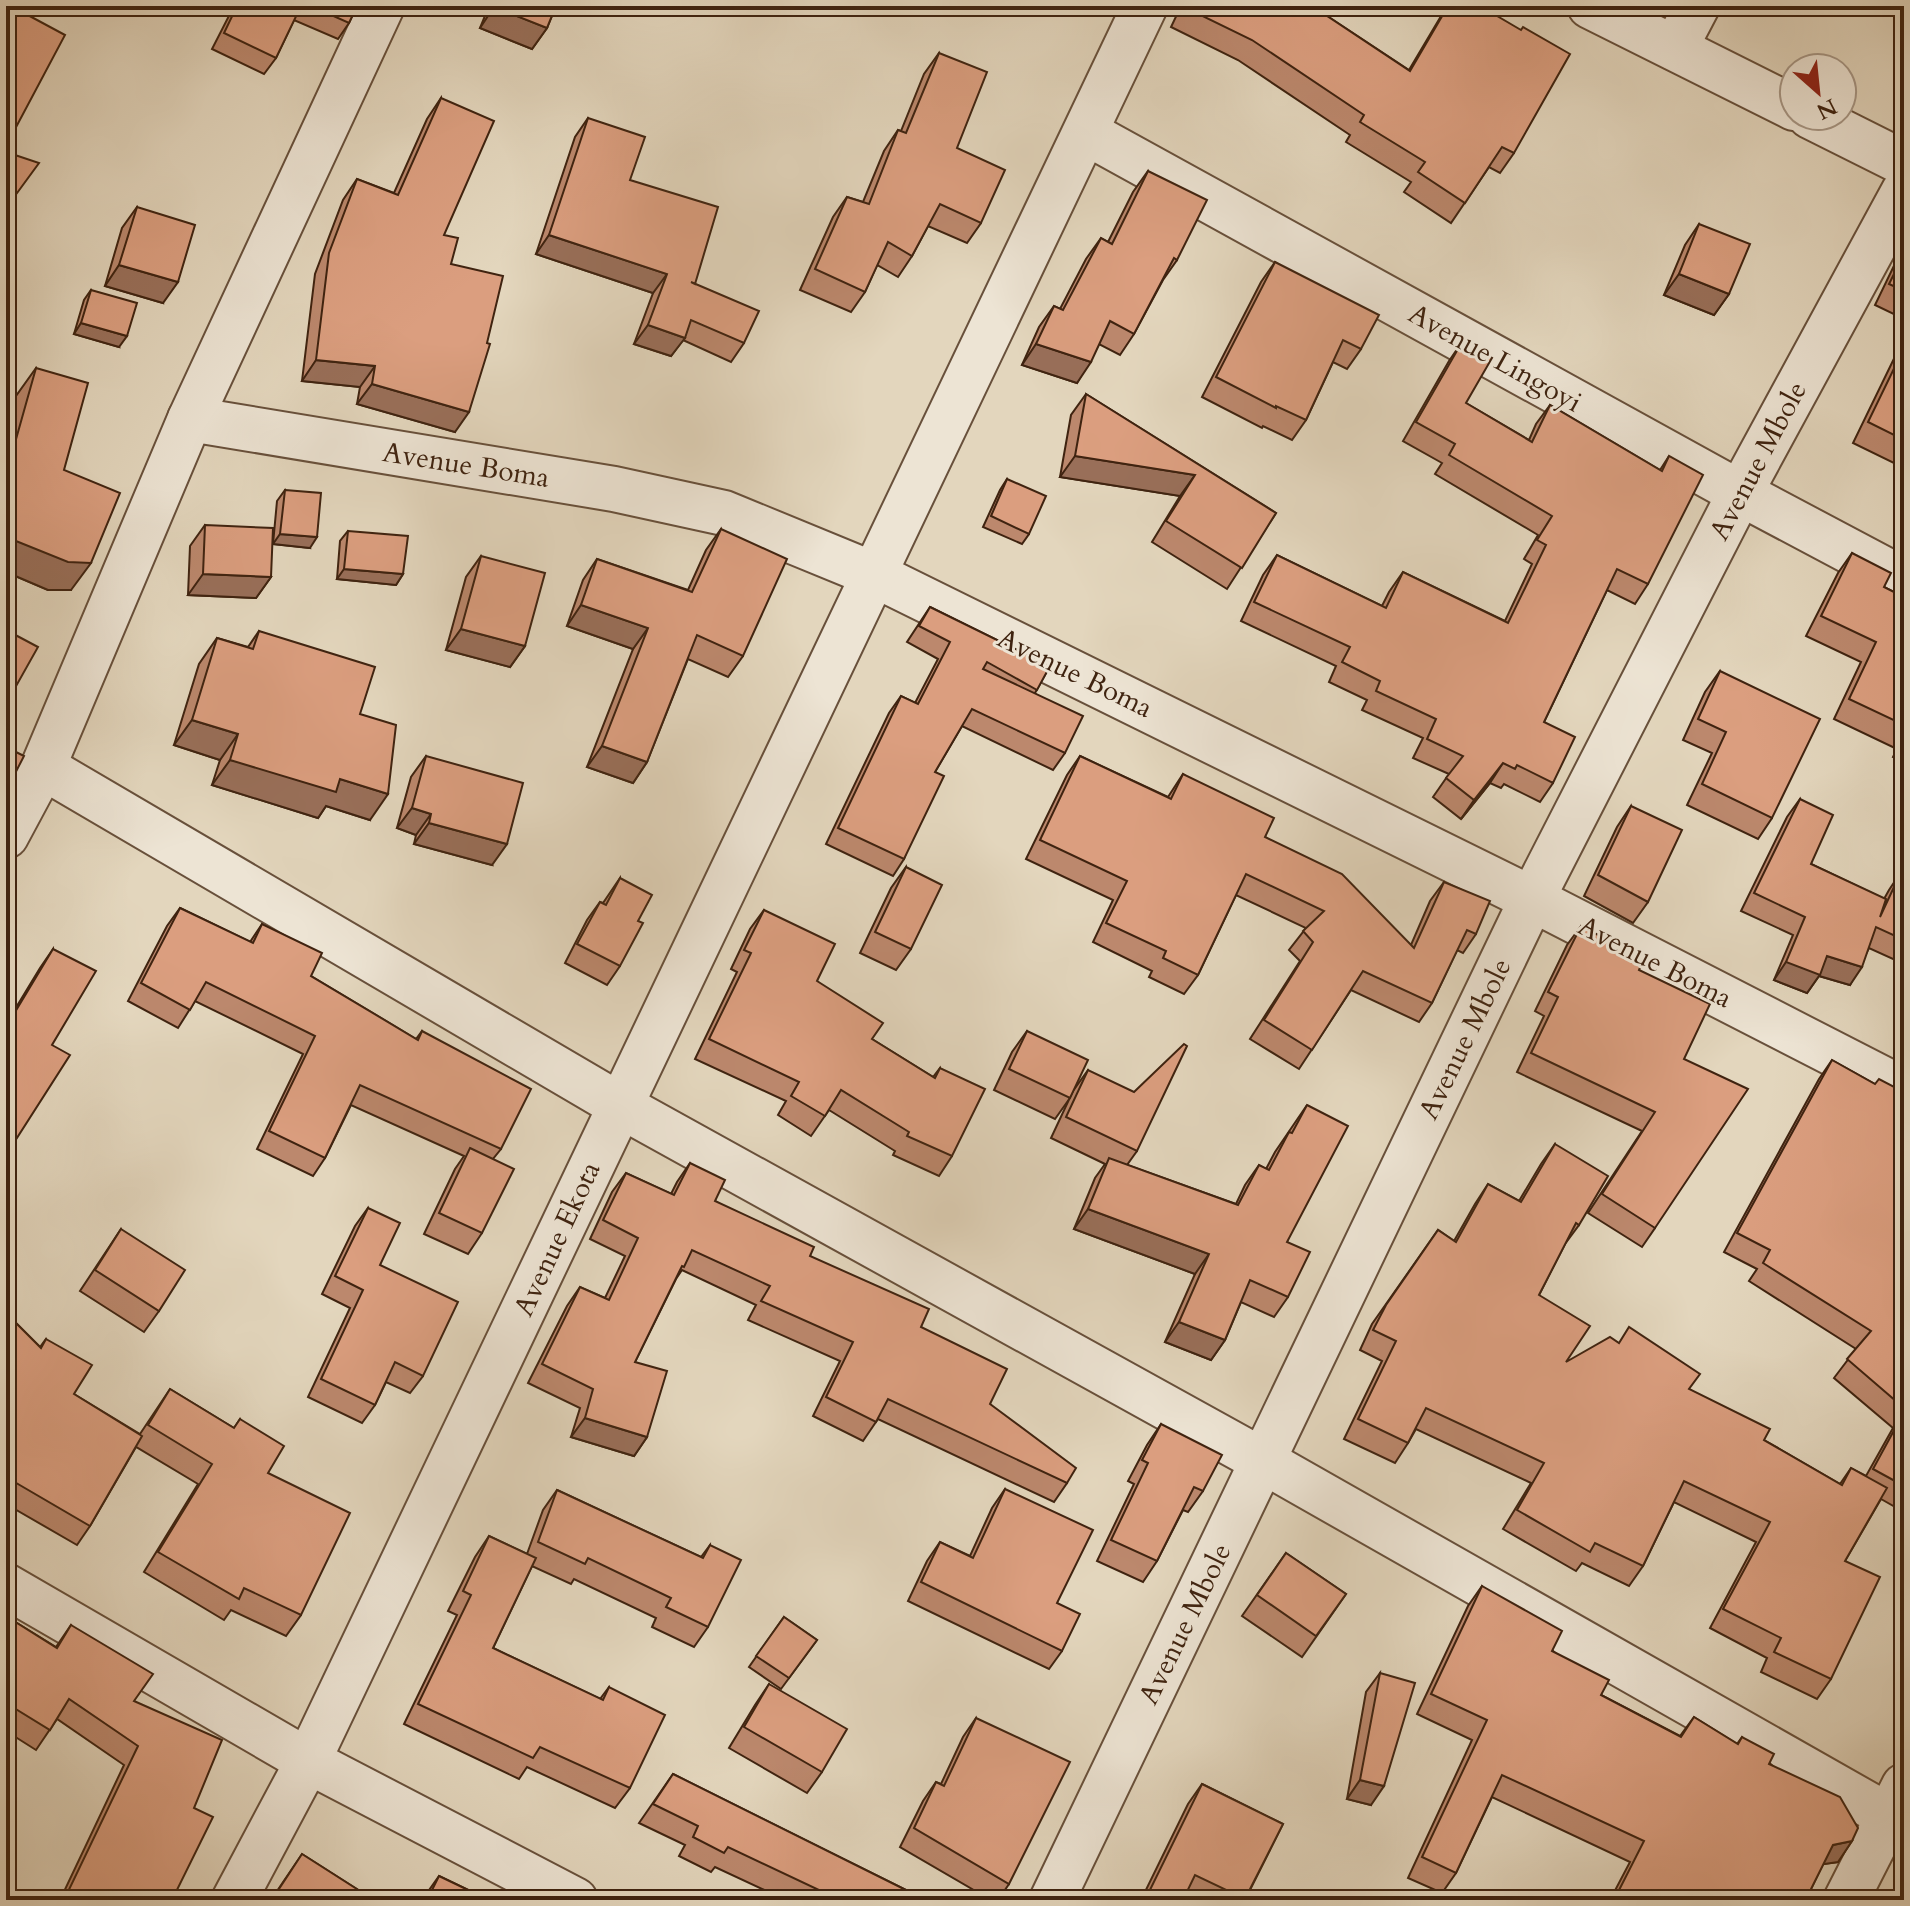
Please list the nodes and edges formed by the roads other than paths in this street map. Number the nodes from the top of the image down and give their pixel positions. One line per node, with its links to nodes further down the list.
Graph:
1 (382, 6): 11 (street)
2 (1145, 6): 8 (street, Avenue Ekota)
3 (1590, 6): 5 (street)
4 (1697, 6): 5 (street)
5 (1675, 48): 6 (street)
6 (1778, 100)
7 (1842, 132): 9 (street)
8 (1087, 133): 12 (street, Avenue Lingoyi); 13 (street, Avenue Ekota)
9 (1904, 163)
10 (1904, 191): 12 (street, Avenue Mbole)
11 (190, 419): 13 (street, Avenue Boma); 15 (street)
12 (1740, 493): 14 (street, Avenue Lingoyi); 17 (street, Avenue Mbole)
13 (875, 575): 17 (street, Avenue Boma); 19 (street, Avenue Ekota)
14 (1904, 580)
15 (43, 767): 16 (street); 19 (street)
16 (6, 836)
17 (1532, 899): 18 (street, Avenue Boma); 20 (street, Avenue Mbole)
18 (1904, 1090)
19 (621, 1106): 20 (street); 22 (street, Avenue Ekota)
20 (1263, 1461): 23 (street); 26 (street, Avenue Mbole)
21 (6, 1586): 22 (street)
22 (308, 1761): 24 (street, Avenue Ekota); 25 (street)
23 (1899, 1809): 27 (street)
24 (234, 1900)
25 (575, 1900)
26 (1052, 1900)
27 (1846, 1900)

